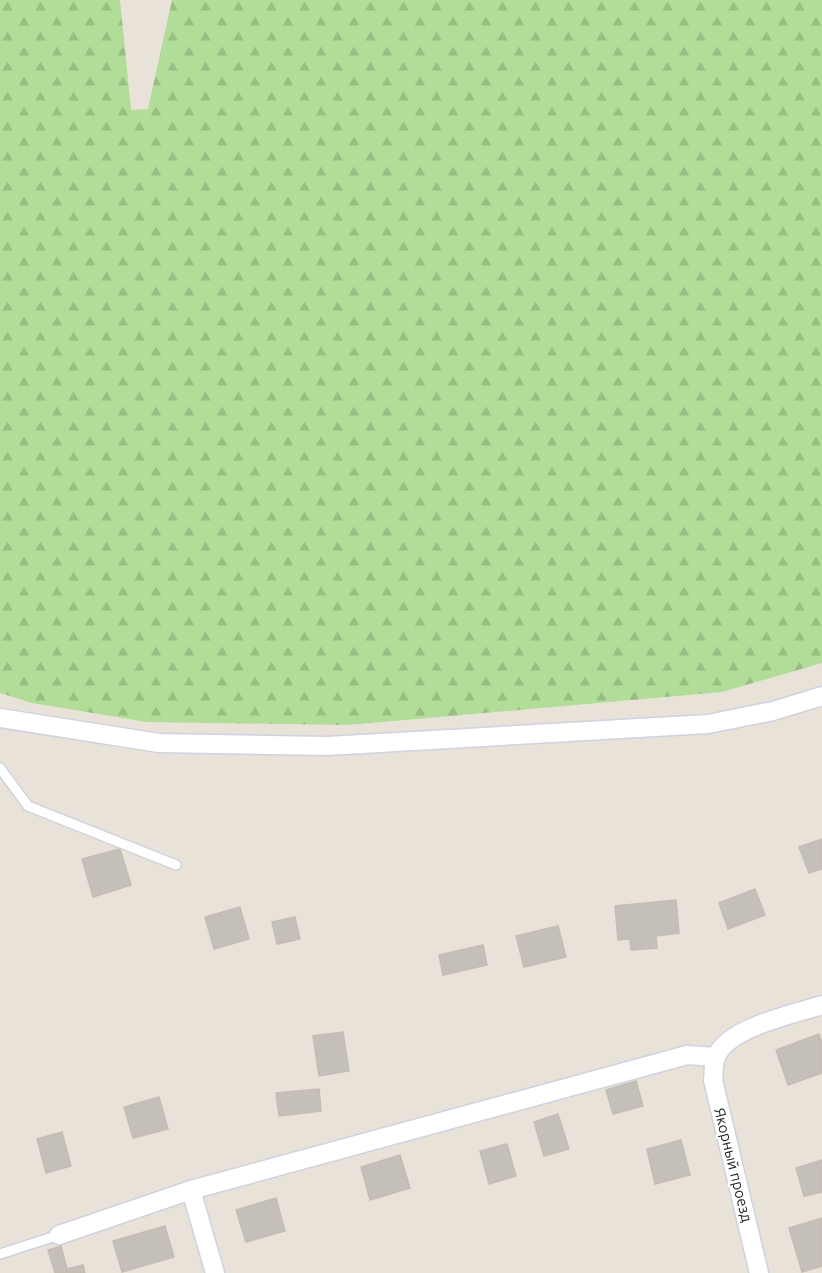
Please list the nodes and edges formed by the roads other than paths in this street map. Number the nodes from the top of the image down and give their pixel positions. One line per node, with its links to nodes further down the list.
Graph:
1 (822, 696): 2 (street)
2 (0, 718)
3 (0, 768): 4 (lane)
4 (176, 865)
5 (822, 1005): 6 (street)
6 (716, 1057): 7 (street); 11 (street, Якорный проезд)
7 (191, 1190): 8 (street); 10 (street)
8 (59, 1235): 9 (lane)
9 (0, 1254)
10 (215, 1273)
11 (759, 1273)

